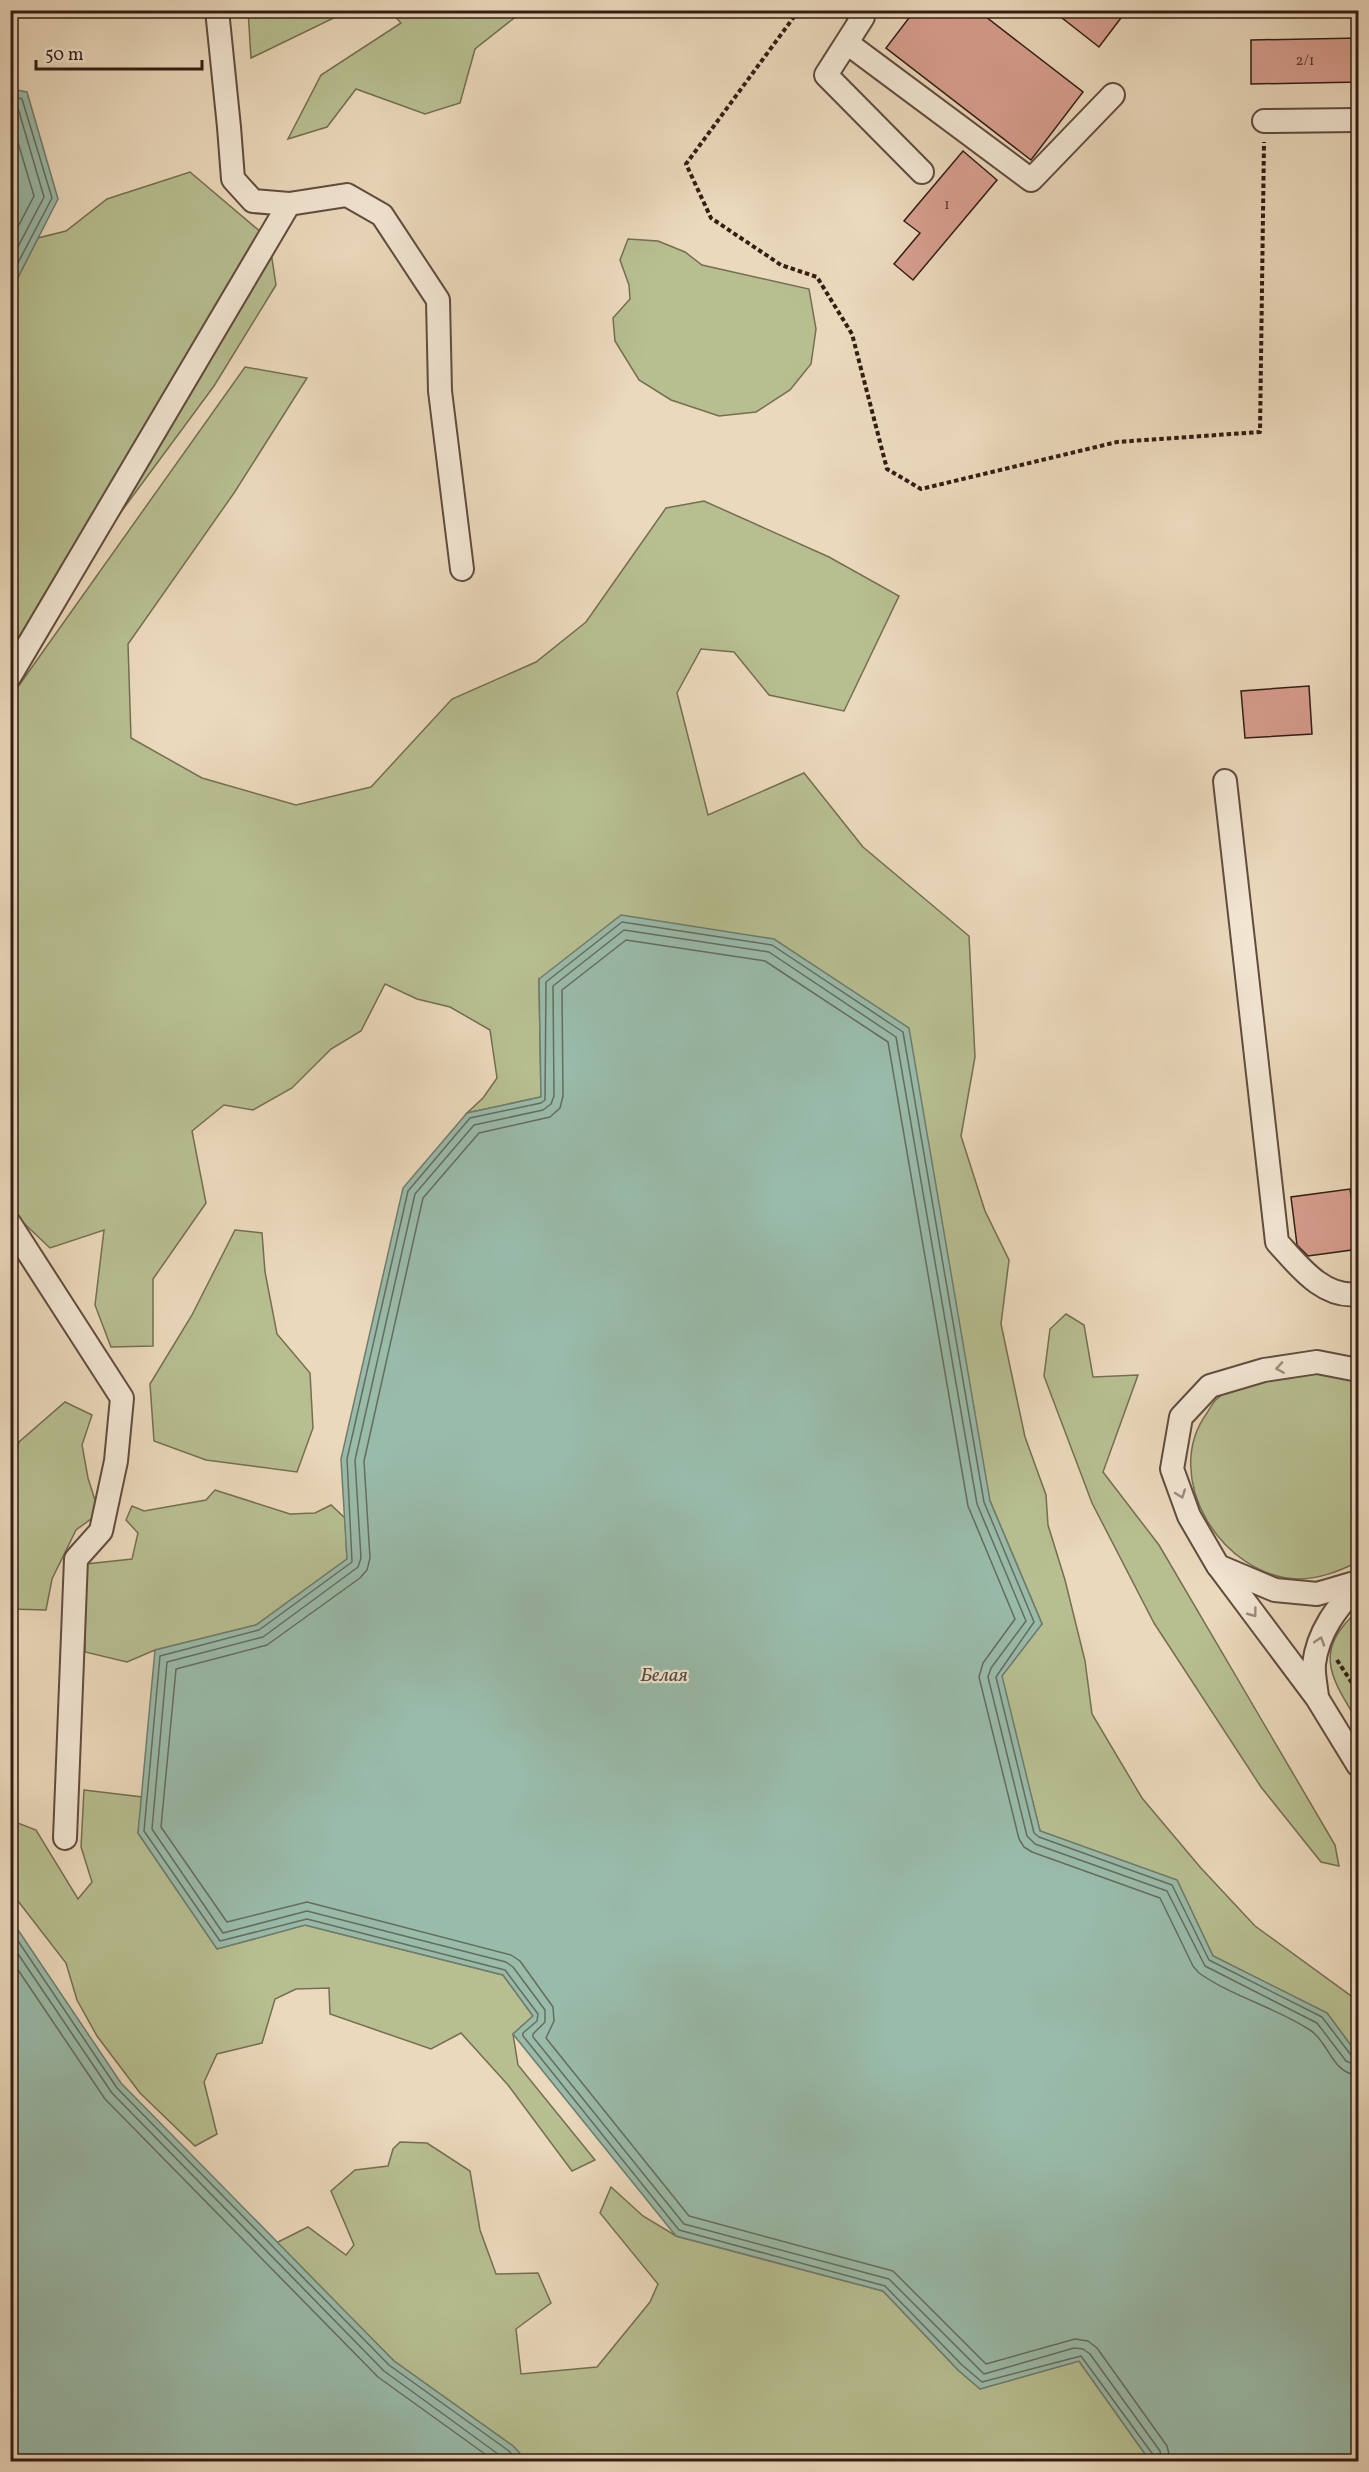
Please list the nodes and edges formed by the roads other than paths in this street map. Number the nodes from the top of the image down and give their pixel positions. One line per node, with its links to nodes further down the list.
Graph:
1 (217, 10): 8 (street)
2 (855, 10): 3 (street)
3 (847, 43): 4 (street); 7 (street)
4 (1113, 95)
5 (1359, 120): 6 (street)
6 (1264, 121)
7 (922, 172)
8 (289, 204): 9 (street); 10 (street)
9 (462, 569)
10 (10, 676)
11 (1225, 781): 13 (street)
12 (10, 1224): 21 (street)
13 (1353, 1294)
14 (1359, 1355): 15 (street)
15 (1317, 1362): 16 (street); 17 (street, one-way to 17)
16 (1359, 1370)
17 (1218, 1566): 18 (street); 19 (street, one-way to 19)
18 (1359, 1583): 19 (street, one-way to 18)
19 (1317, 1698): 20 (street)
20 (1359, 1765)
21 (65, 1838)

